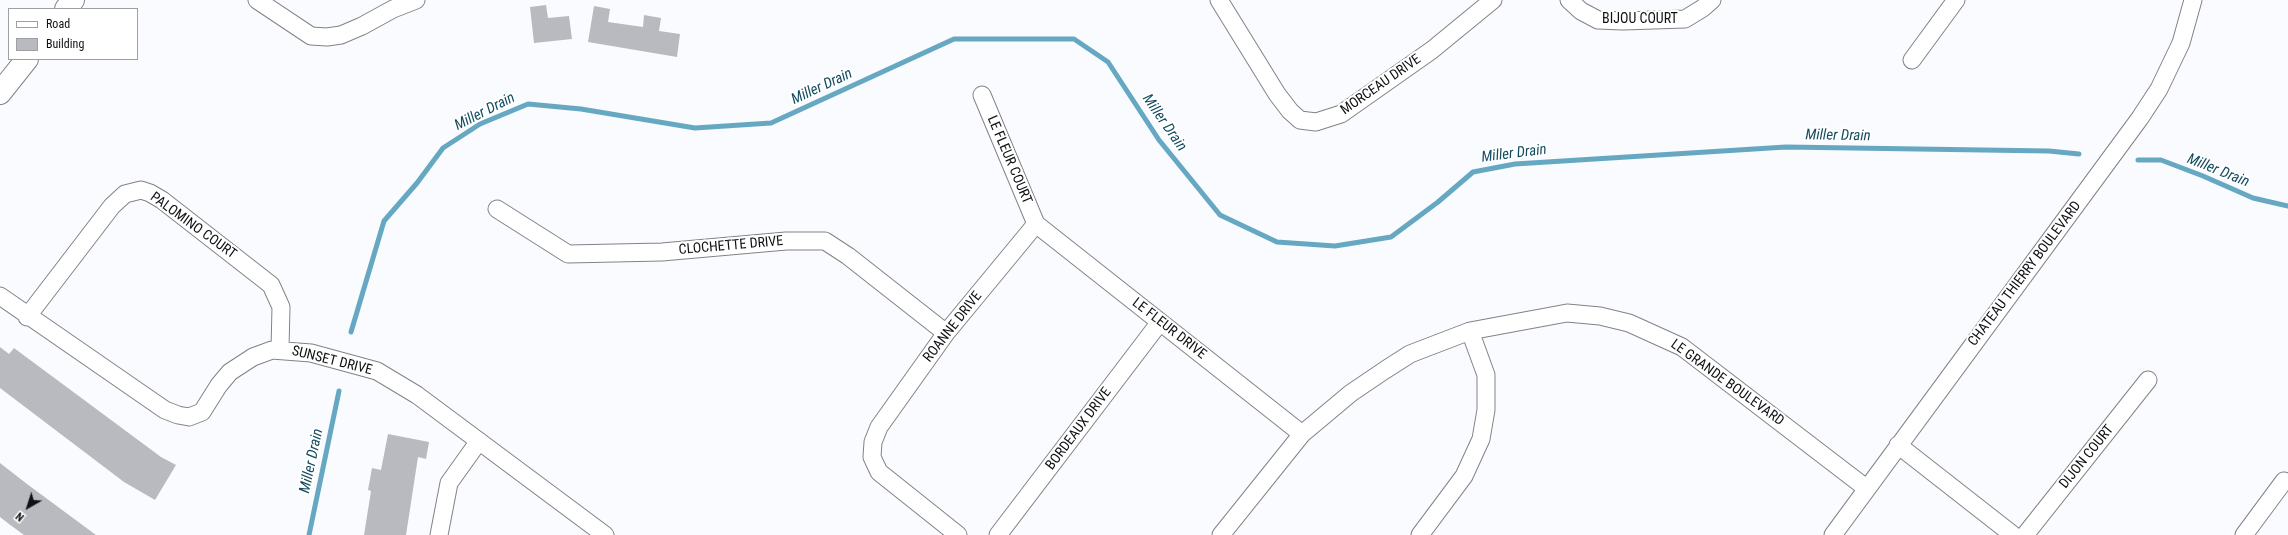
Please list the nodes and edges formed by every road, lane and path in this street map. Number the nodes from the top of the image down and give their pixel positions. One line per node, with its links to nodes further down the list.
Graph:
1 (73, 0): 11 (street)
2 (257, 0): 10 (street)
3 (416, 0): 10 (street)
4 (1219, 0): 5 (street, MORCEAU DRIVE)
5 (1493, 0)
6 (1569, 0): 7 (street, BIJOU COURT)
7 (1712, 0)
8 (1956, 0): 13 (street)
9 (2193, 0): 27 (street, CHATEAU THIERRY BOULEVARD)
10 (390, 5)
11 (67, 8)
12 (25, 60): 14 (street)
13 (1912, 60)
14 (0, 93)
15 (982, 95): 17 (street, LE FLEUR COURT)
16 (497, 209): 22 (street, CLOCHETTE DRIVE)
17 (1036, 224): 20 (street, LE FLEUR DRIVE); 22 (street, ROANNE DRIVE)
18 (0, 296): 19 (street, SUNSET DRIVE)
19 (27, 317): 23 (street, SUNSET DRIVE); 23 (street, PALOMINO COURT)
20 (1160, 322): 25 (street, LE FLEUR DRIVE); 33 (street, BORDEAUX DRIVE)
21 (1470, 331): 25 (street, LE GRANDE BOULEVARD); 29 (street, LE GRANDE BOULEVARD); 35 (street)
22 (946, 333): 32 (street, ROANNE DRIVE)
23 (280, 349): 26 (street, SUNSET DRIVE)
24 (2148, 380): 38 (street, DIJON COURT)
25 (1302, 434): 34 (street, LE GRANDE BOULEVARD)
26 (478, 441): 30 (street); 31 (street, SUNSET DRIVE)
27 (1898, 445): 29 (street, CHATEAU THIERRY BOULEVARD); 37 (street)
28 (2284, 481): 39 (street)
29 (1866, 488): 36 (street, CHATEAU THIERRY BOULEVARD)
30 (439, 535)
31 (605, 535)
32 (958, 535)
33 (998, 535)
34 (1221, 535)
35 (1420, 535)
36 (1833, 535)
37 (2013, 535)
38 (2025, 535)
39 (2244, 535)

